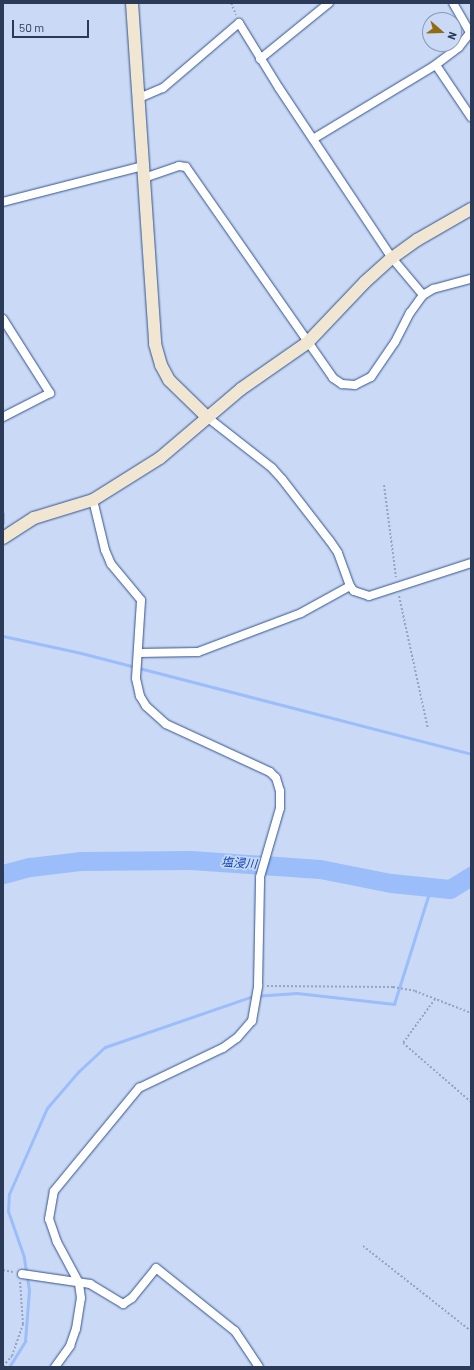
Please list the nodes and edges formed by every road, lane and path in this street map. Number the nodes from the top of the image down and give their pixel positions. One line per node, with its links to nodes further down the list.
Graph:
1 (132, 3): 9 (street)
2 (231, 3): 5 (path)
3 (329, 3): 7 (street)
4 (453, 3): 6 (street)
5 (239, 22): 7 (street); 9 (street)
6 (470, 34): 8 (street)
7 (260, 59): 11 (street)
8 (436, 65): 10 (street); 11 (street)
9 (139, 98): 12 (street)
10 (471, 117)
11 (313, 139): 15 (street)
12 (144, 172): 13 (street); 19 (street); 21 (street)
13 (3, 202)
14 (471, 209): 15 (street)
15 (392, 258): 17 (street); 19 (street)
16 (471, 279): 17 (street)
17 (423, 295): 19 (street)
18 (3, 319): 20 (street)
19 (308, 343): 21 (street)
20 (3, 417)
21 (207, 417): 23 (street); 26 (street)
22 (384, 485): 27 (path)
23 (93, 500): 24 (street); 28 (street)
24 (3, 538)
25 (471, 564): 27 (street)
26 (350, 586): 27 (street); 28 (street)
27 (397, 587): 29 (path)
28 (138, 653): 30 (street)
29 (428, 729)
30 (258, 986): 31 (path); 37 (street)
31 (435, 999): 32 (path); 33 (path)
32 (471, 1013)
33 (471, 1102)
34 (363, 1246): 38 (path)
35 (3, 1270): 39 (path)
36 (22, 1274): 37 (street)
37 (79, 1283): 40 (street); 41 (street)
38 (471, 1331)
39 (3, 1366)
40 (55, 1367)
41 (259, 1367)

